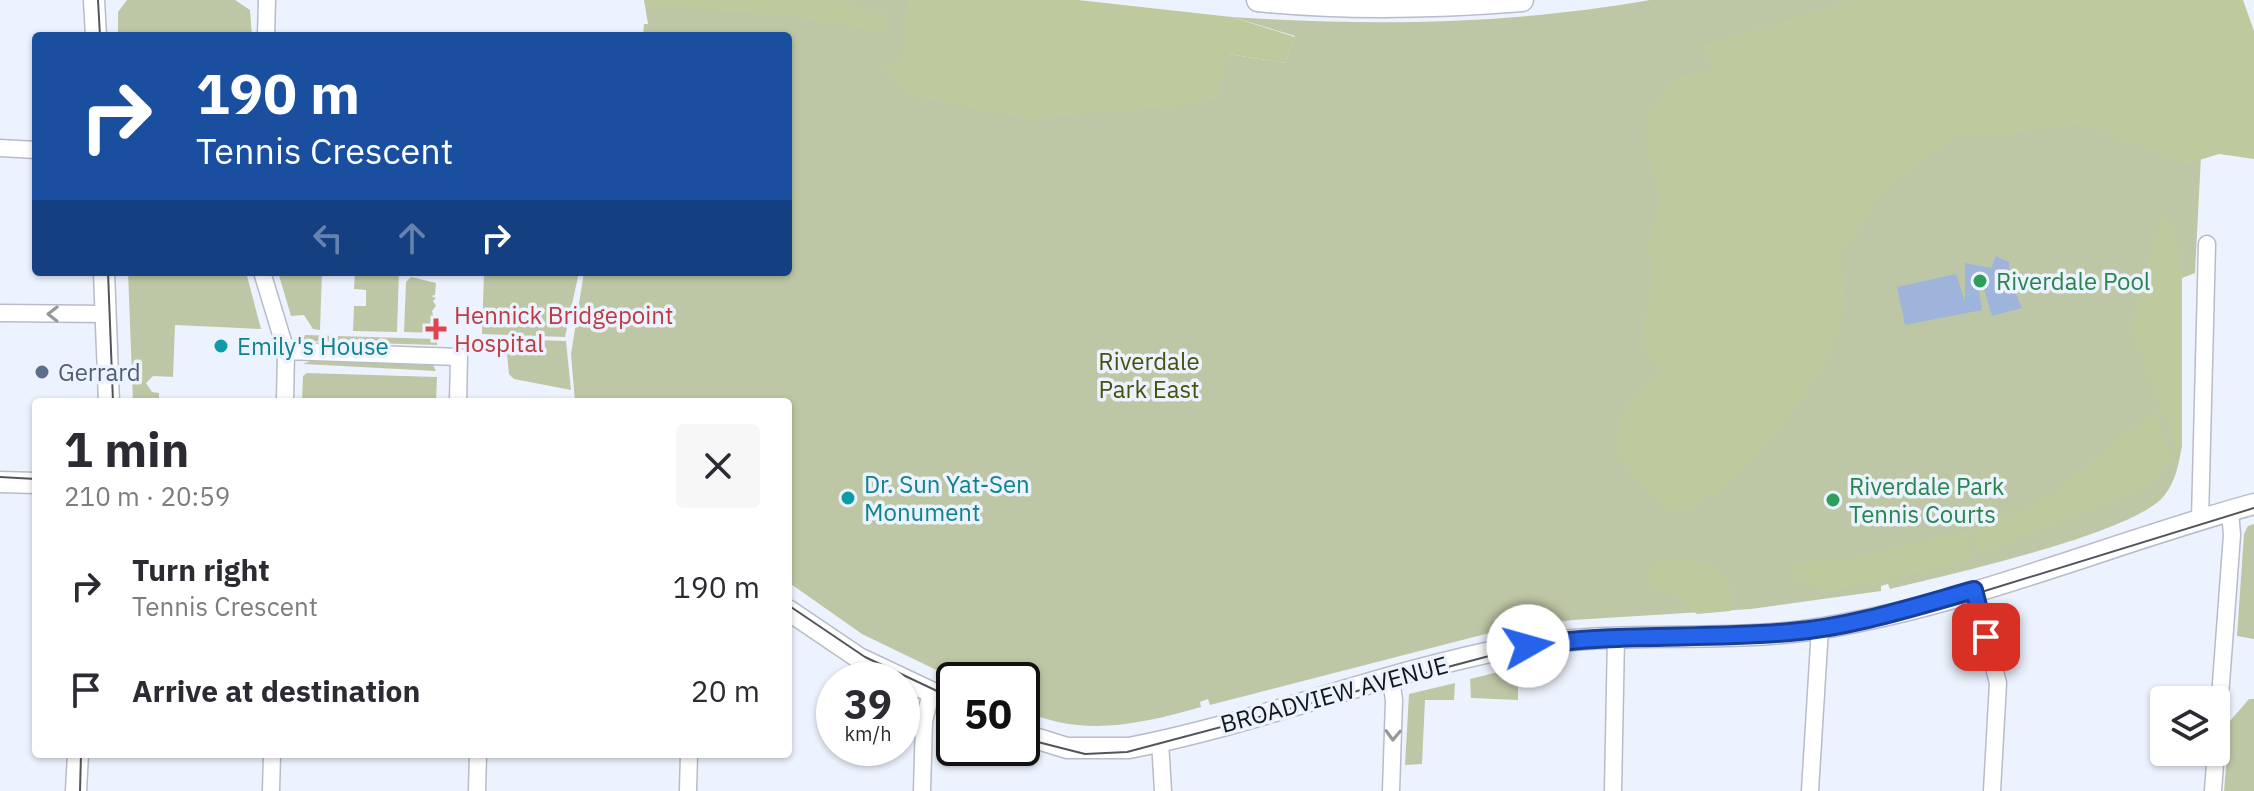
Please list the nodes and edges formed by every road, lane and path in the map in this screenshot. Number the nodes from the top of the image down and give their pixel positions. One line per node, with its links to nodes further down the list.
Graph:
1 (94, 0): 5 (main road)
2 (267, 0): 6 (street)
3 (1258, 0): 4 (highway)
4 (1522, 0)
5 (96, 32)
6 (266, 32)
7 (0, 148): 8 (street)
8 (32, 150)
9 (2207, 244): 22 (street)
10 (104, 276): 13 (main road)
11 (263, 276): 14 (street)
12 (0, 313): 13 (street, one-way to 12)
13 (106, 314): 15 (main road)
14 (286, 351): 16 (street); 17 (street)
15 (109, 398)
16 (285, 398)
17 (458, 398)
18 (0, 482): 19 (main road)
19 (32, 483)
20 (2254, 504): 21 (main road, BROADVIEW AVENUE)
21 (2230, 511): 22 (main road, BROADVIEW AVENUE); 46 (street)
22 (2200, 520): 23 (main road, BROADVIEW AVENUE)
23 (1974, 590): 25 (main road, BROADVIEW AVENUE); 45 (street)
24 (792, 613): 28 (main road)
25 (1820, 628): 26 (main road, BROADVIEW AVENUE); 44 (street)
26 (1616, 637): 27 (main road, BROADVIEW AVENUE); 43 (street)
27 (1391, 679): 31 (main road, BROADVIEW AVENUE); 42 (street, one-way to 42)
28 (931, 693): 29 (main road); 40 (street)
29 (936, 695)
30 (1040, 740): 31 (main road, BROADVIEW AVENUE)
31 (1160, 741): 41 (street)
32 (78, 758): 36 (main road)
33 (272, 758): 37 (street)
34 (478, 758): 38 (street)
35 (689, 758): 39 (street)
36 (76, 791)
37 (271, 791)
38 (477, 791)
39 (688, 791)
40 (922, 791)
41 (1163, 791)
42 (1391, 791)
43 (1613, 791)
44 (1810, 791)
45 (1992, 791)
46 (2213, 791)

